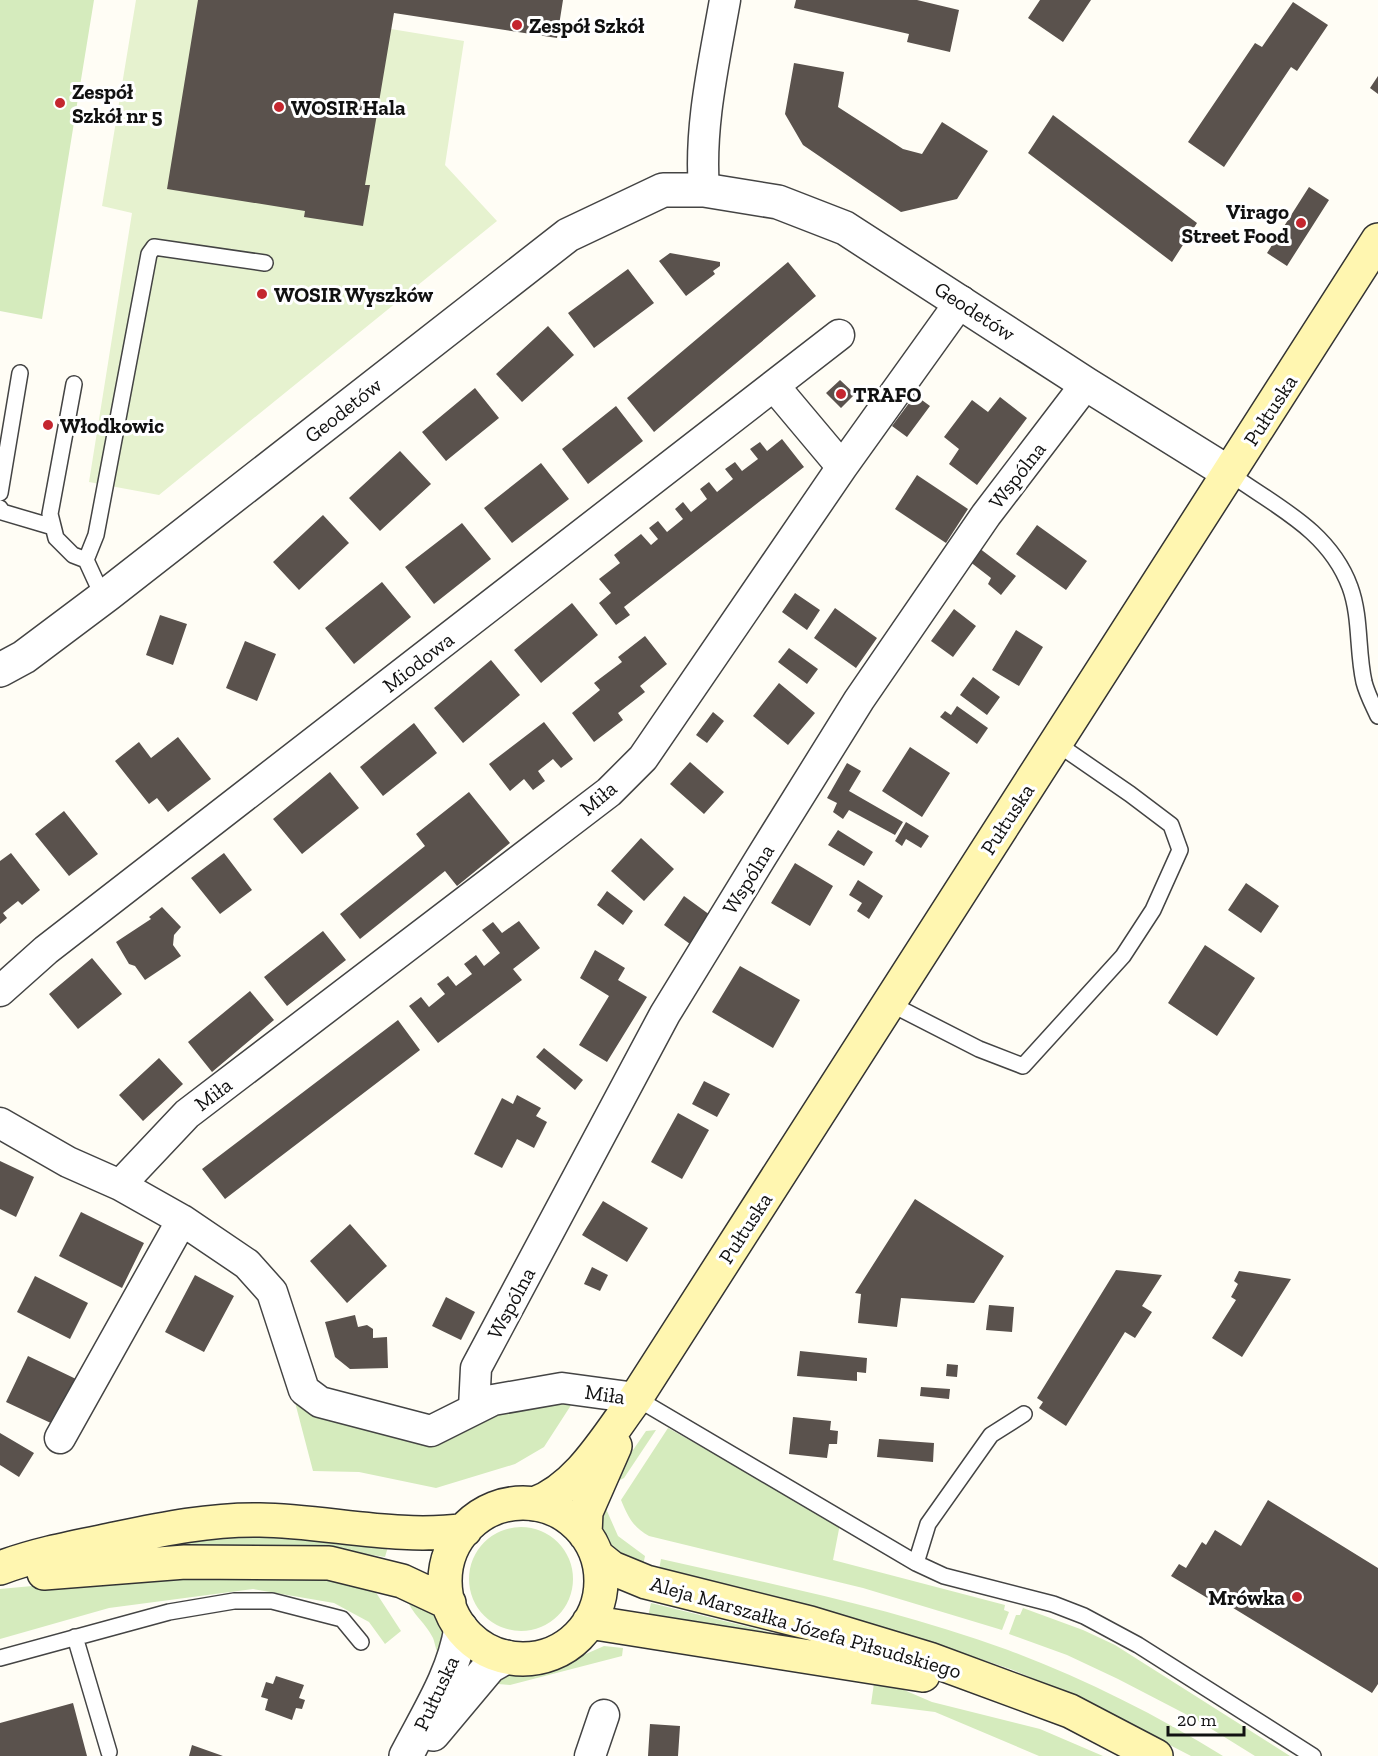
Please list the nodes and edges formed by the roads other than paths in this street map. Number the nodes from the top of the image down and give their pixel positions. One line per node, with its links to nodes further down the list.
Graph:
1 (725, 0): 2 (street)
2 (704, 189): 5 (street, Geodetów); 17 (street, Geodetów)
3 (1378, 240): 12 (main road, Pułtuska)
4 (265, 263): 16 (lane)
5 (961, 302): 9 (street, Geodetów); 11 (street, Miła)
6 (839, 335): 10 (street, Miodowa)
7 (20, 373): 13 (lane)
8 (74, 384): 15 (lane)
9 (1086, 384): 12 (street, Geodetów); 27 (street, Wspólna)
10 (774, 386): 11 (street); 21 (street, Miodowa)
11 (842, 467): 24 (street, Miła)
12 (1229, 473): 19 (lane); 20 (main road, Pułtuska)
13 (0, 493)
14 (0, 508): 15 (lane)
15 (53, 526): 16 (lane)
16 (86, 560): 17 (lane)
17 (103, 597): 18 (street, Geodetów)
18 (0, 670)
19 (1378, 716)
20 (1056, 743): 22 (main road, Pułtuska); 22 (lane)
21 (0, 991)
22 (889, 1003): 26 (main road, Pułtuska)
23 (0, 1123): 24 (street, Miła)
24 (120, 1185): 25 (street, Miła)
25 (182, 1220): 27 (street, Miła); 29 (street)
26 (636, 1398): 27 (street, Miła); 30 (main road, Pułtuska); 32 (main road, Pułtuska); 33 (lane)
27 (474, 1408)
28 (1024, 1414): 33 (lane)
29 (60, 1438)
30 (534, 1504): 31 (main road); 32 (main road)
31 (465, 1530): 34 (main road); 36 (main road)
32 (591, 1545): 37 (main road); 42 (main road, Aleja Marszałka Józefa Piłsudskiego)
33 (916, 1563): 51 (lane)
34 (0, 1568)
35 (0, 1576): 36 (main road)
36 (454, 1615): 40 (main road); 46 (street, Pułtuska)
37 (590, 1622): 40 (main road); 42 (main road, Aleja Marszałka Józefa Piłsudskiego)
38 (75, 1637): 39 (lane); 41 (lane); 45 (lane)
39 (361, 1642)
40 (506, 1657): 47 (street, Pułtuska)
41 (0, 1658)
42 (1018, 1692): 44 (main road, Aleja Marszałka Józefa Piłsudskiego)
43 (604, 1715): 48 (street)
44 (1110, 1732): 49 (lane); 50 (main road, Aleja Marszałka Józefa Piłsudskiego)
45 (109, 1752)
46 (406, 1756)
47 (415, 1756)
48 (590, 1756)
49 (1136, 1756)
50 (1156, 1756)
51 (1313, 1756)

